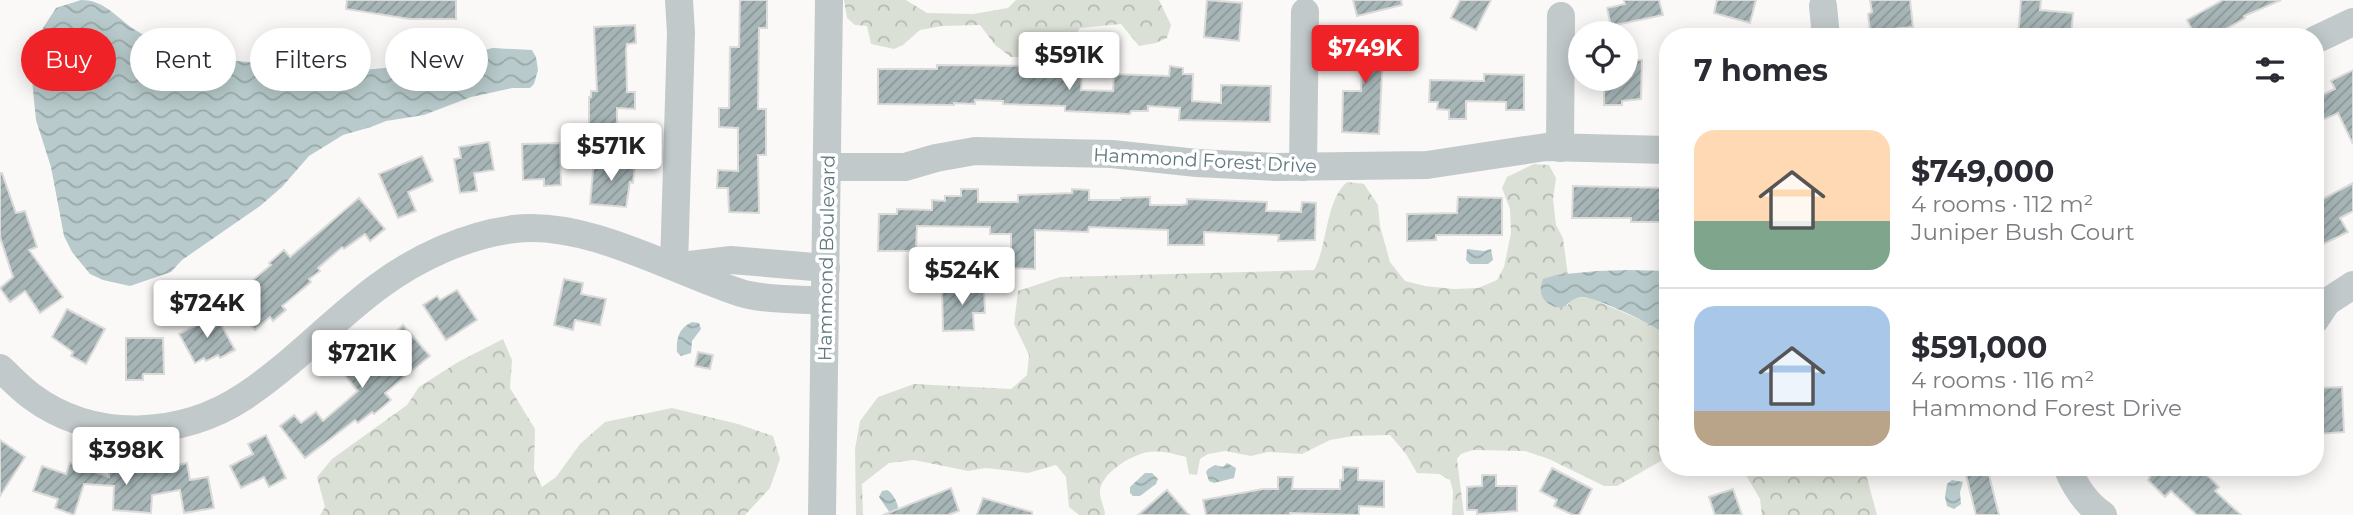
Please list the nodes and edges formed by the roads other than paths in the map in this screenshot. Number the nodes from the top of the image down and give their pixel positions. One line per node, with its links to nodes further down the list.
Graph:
1 (678, 0): 13 (street)
2 (829, 0): 11 (street, Hammond Boulevard)
3 (1823, 6): 7 (street)
4 (1305, 12): 12 (street)
5 (1561, 16): 9 (street)
6 (2353, 22): 8 (street)
7 (1824, 28)
8 (2324, 36)
9 (1560, 148): 10 (street, Hammond Forest Drive); 12 (street, Hammond Forest Drive)
10 (1659, 149)
11 (827, 167): 12 (street, Hammond Forest Drive); 14 (street, Hammond Boulevard)
12 (1303, 167)
13 (674, 266): 14 (street); 16 (street); 18 (street)
14 (826, 268): 16 (street, Hammond Boulevard)
15 (2353, 285): 17 (street)
16 (825, 301): 20 (street, Hammond Boulevard)
17 (2324, 306)
18 (0, 368)
19 (2071, 476): 21 (street)
20 (822, 515)
21 (2103, 515)

